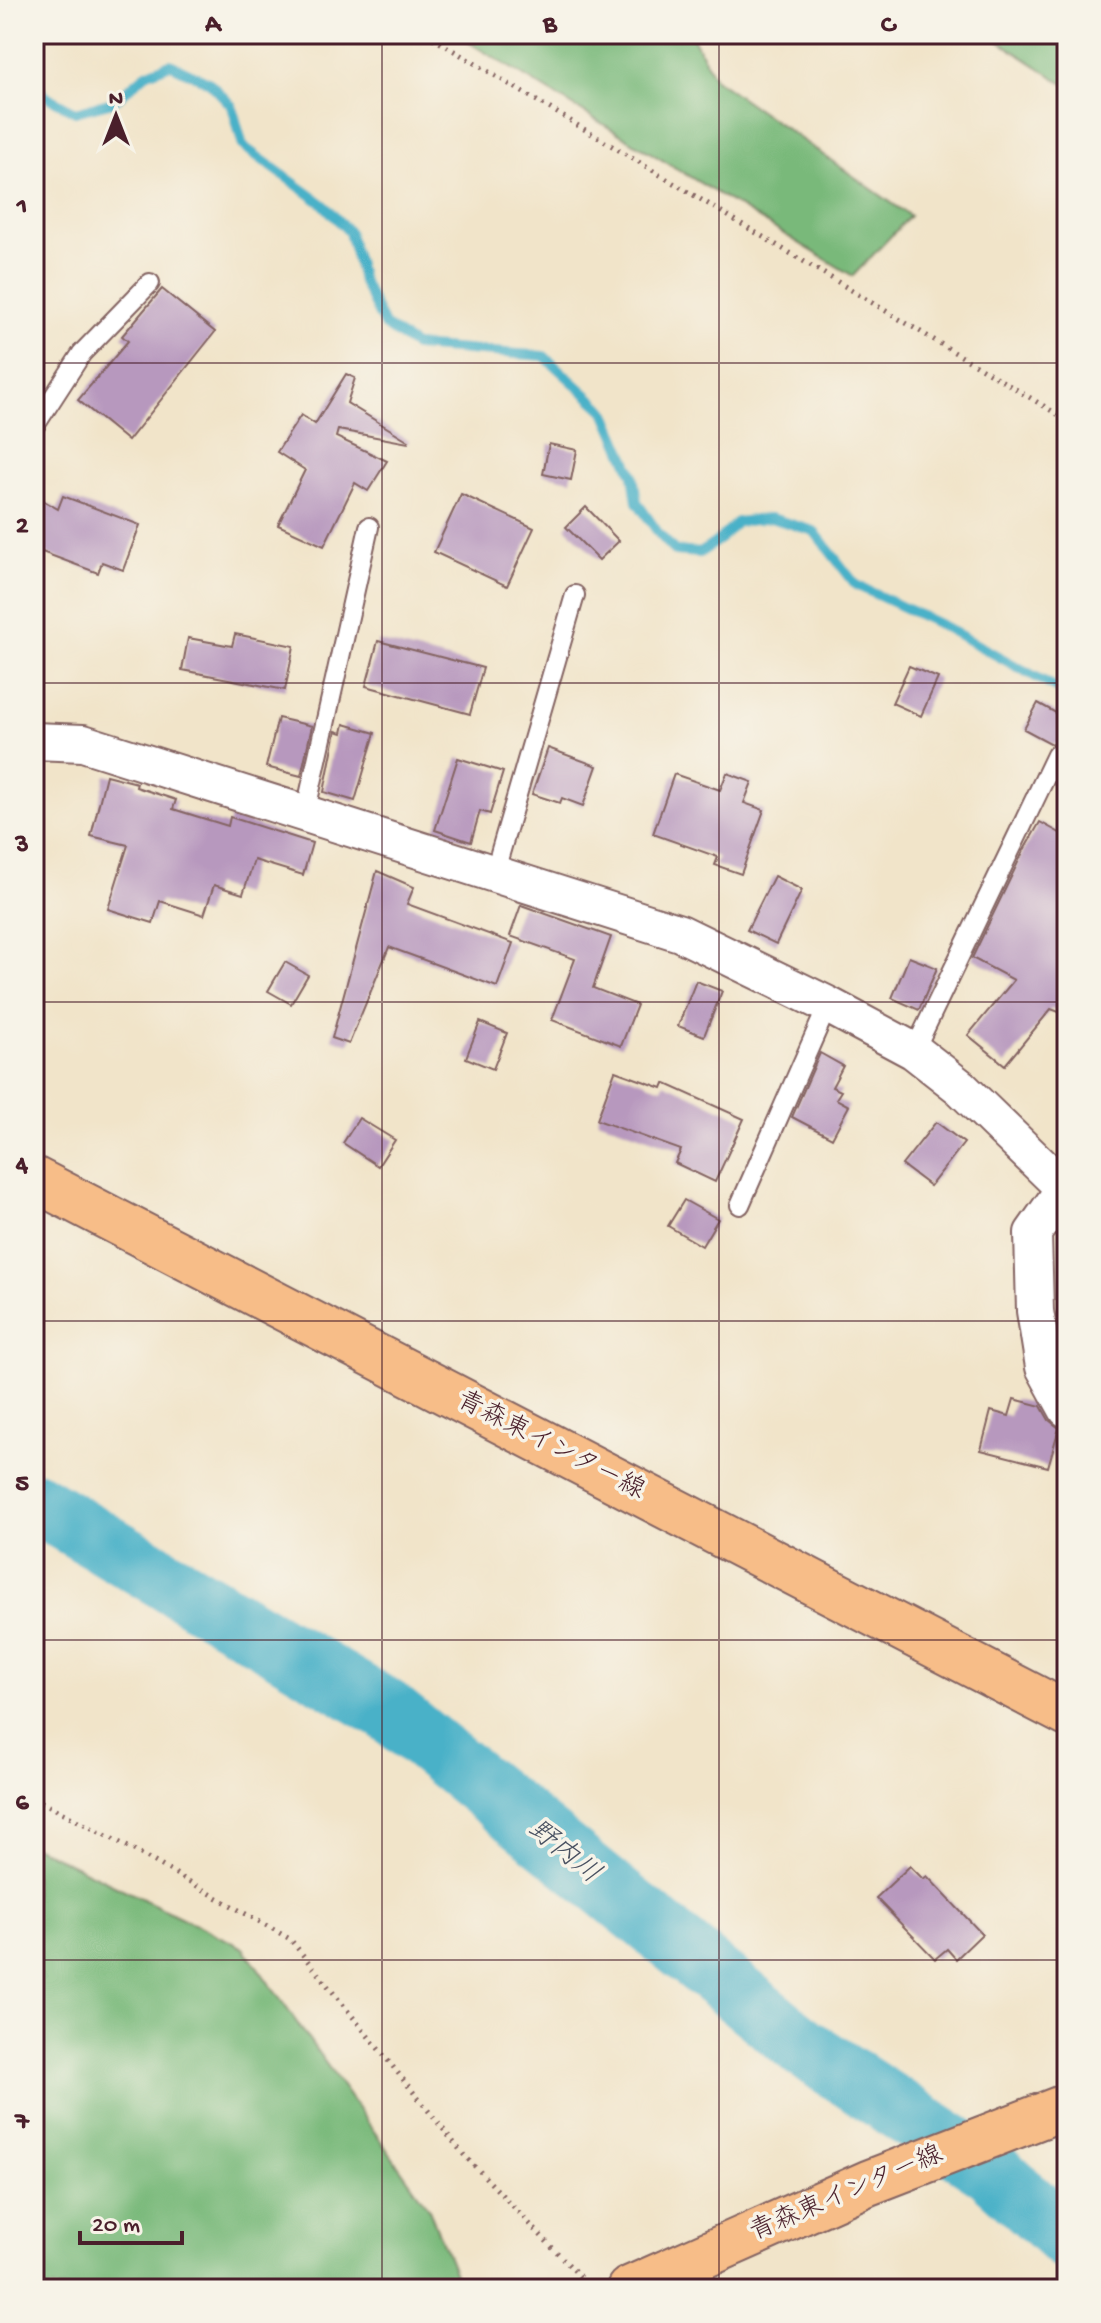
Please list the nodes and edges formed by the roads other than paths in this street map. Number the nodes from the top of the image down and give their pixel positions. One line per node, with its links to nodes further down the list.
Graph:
1 (150, 283): 2 (lane)
2 (34, 427)
3 (369, 527): 7 (lane)
4 (575, 595): 8 (lane)
5 (34, 741): 7 (street)
6 (1056, 755): 10 (lane)
7 (305, 814): 8 (street)
8 (494, 874): 9 (street)
9 (828, 1005): 10 (street); 13 (lane)
10 (914, 1051): 12 (street)
11 (34, 1179): 15 (main road, 青森東インター線)
12 (1065, 1190): 14 (street)
13 (740, 1205)
14 (1067, 1409)
15 (1067, 1714)
16 (1067, 2106): 17 (main road, 青森東インター線)
17 (629, 2289)

